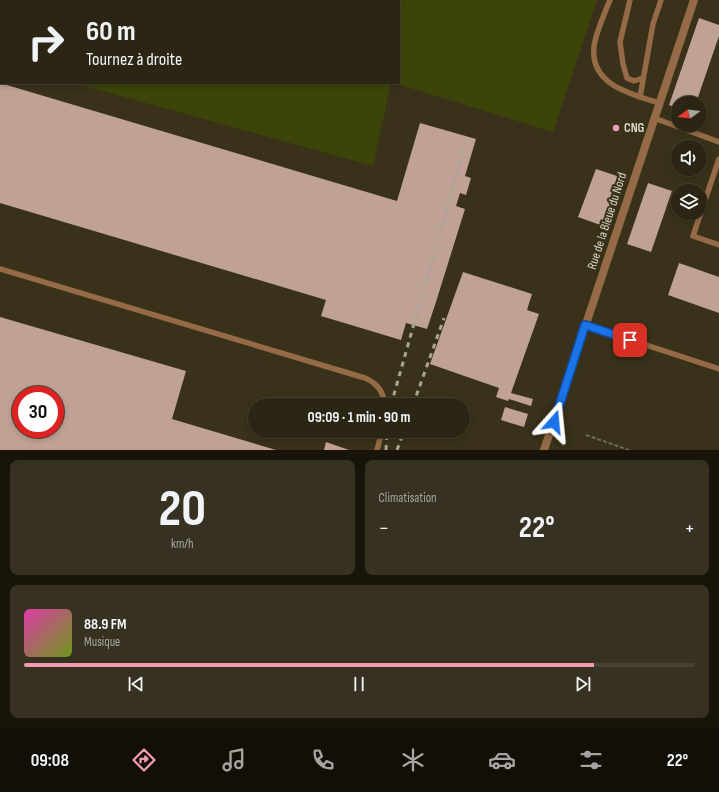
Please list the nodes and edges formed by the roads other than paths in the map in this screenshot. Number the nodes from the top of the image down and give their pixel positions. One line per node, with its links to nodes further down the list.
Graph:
1 (610, 0): 6 (lane)
2 (630, 0): 5 (lane)
3 (661, 0): 5 (lane)
4 (694, 0): 7 (street, Rue de la Bleue du Nord)
5 (643, 78): 6 (lane)
6 (640, 97): 7 (lane)
7 (659, 103): 8 (street, Rue de la Bleue du Nord)
8 (654, 118): 9 (lane); 13 (street, Rue de la Bleue du Nord)
9 (719, 142)
10 (719, 159): 11 (lane)
11 (719, 245)
12 (0, 269): 15 (lane)
13 (585, 325): 14 (lane); 18 (street, Rue de la Bleue du Nord)
14 (719, 369)
15 (383, 398)
16 (380, 438): 17 (lane)
17 (377, 450)
18 (544, 450)

